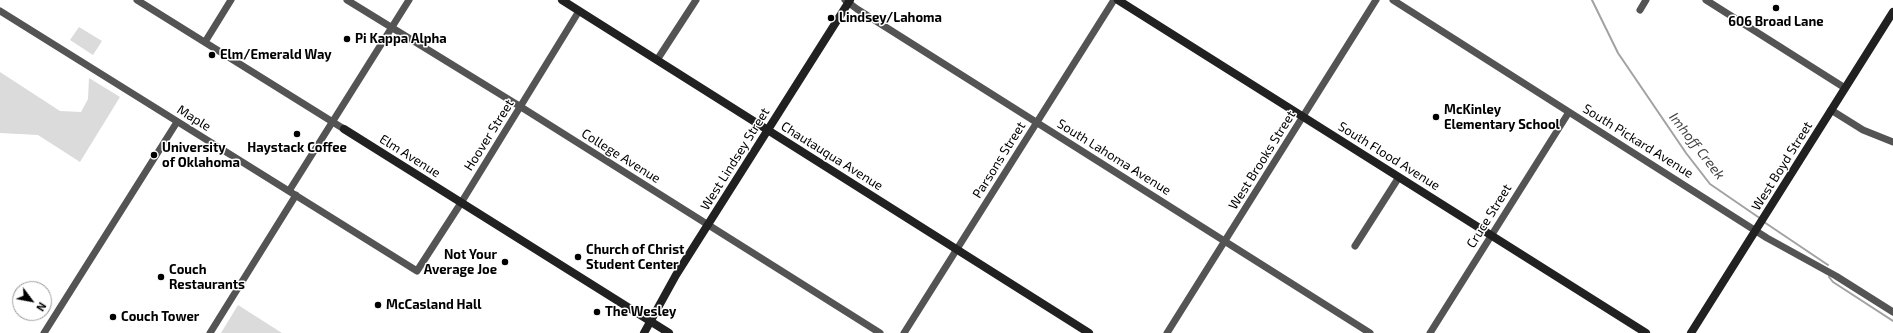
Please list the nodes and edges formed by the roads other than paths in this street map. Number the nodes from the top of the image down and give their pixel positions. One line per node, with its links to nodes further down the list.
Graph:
1 (137, 0): 19 (street, Elm Avenue)
2 (230, 0): 19 (street)
3 (347, 0): 18 (street, College Avenue)
4 (409, 0): 18 (street)
5 (562, 0): 16 (street, Chautauqua Avenue)
6 (696, 0): 20 (street)
7 (1114, 0): 28 (street, Parsons Street)
8 (1118, 0): 25 (street, South Flood Avenue)
9 (1376, 0): 25 (street, West Brooks Street)
10 (1393, 0): 24 (street, South Pickard Avenue)
11 (1646, 0): 14 (street)
12 (1706, 0): 21 (street)
13 (848, 1): 28 (street, South Lahoma Avenue); 30 (street, West Lindsey Street)
14 (1640, 10)
15 (0, 11): 26 (street, Maple)
16 (579, 11): 20 (street, Chautauqua Avenue); 22 (street, Hoover Street)
17 (1893, 12): 21 (street, West Boyd Street)
18 (392, 28): 22 (street, College Avenue); 27 (street)
19 (204, 42): 27 (street, Elm Avenue)
20 (657, 60): 30 (street, Chautauqua Avenue)
21 (1846, 88): 23 (street, West Boyd Street)
22 (521, 107): 35 (street, Hoover Street); 36 (street, College Avenue)
23 (1831, 110): 31 (street); 37 (street, West Boyd Street)
24 (1569, 112): 37 (street, South Pickard Avenue); 38 (street, Cruce Street)
25 (1303, 116): 32 (street, South Flood Avenue); 39 (street, West Brooks Street)
26 (177, 122): 33 (street, Maple); 45 (street)
27 (333, 122): 29 (street, Elm Avenue); 33 (street)
28 (1037, 122): 39 (street, South Lahoma Avenue); 41 (street, Parsons Street)
29 (344, 129): 35 (street, Elm Avenue)
30 (767, 129): 36 (street, West Lindsey Street); 41 (street, Chautauqua Avenue)
31 (1893, 142)
32 (1399, 177): 38 (street, South Flood Avenue); 40 (street)
33 (289, 191): 34 (street, Maple)
34 (296, 195): 42 (street, Maple); 46 (street)
35 (461, 203): 42 (street, Hoover Street); 44 (street, Elm Avenue)
36 (708, 224): 44 (street, West Lindsey Street); 49 (street, College Avenue)
37 (1757, 229): 43 (street, South Pickard Avenue); 56 (street, West Boyd Street)
38 (1491, 235): 54 (street, Cruce Street); 55 (street, South Flood Avenue)
39 (1225, 241): 52 (street, West Brooks Street); 53 (street, South Lahoma Avenue)
40 (1355, 246)
41 (957, 249): 50 (street, Parsons Street); 51 (street, Chautauqua Avenue)
42 (417, 271)
43 (1893, 312)
44 (651, 321): 47 (street, West Lindsey Street); 48 (street, Elm Avenue)
45 (44, 333)
46 (210, 333)
47 (644, 333)
48 (669, 333)
49 (880, 333)
50 (904, 333)
51 (1089, 333)
52 (1167, 333)
53 (1370, 333)
54 (1430, 333)
55 (1646, 333)
56 (1691, 333)

